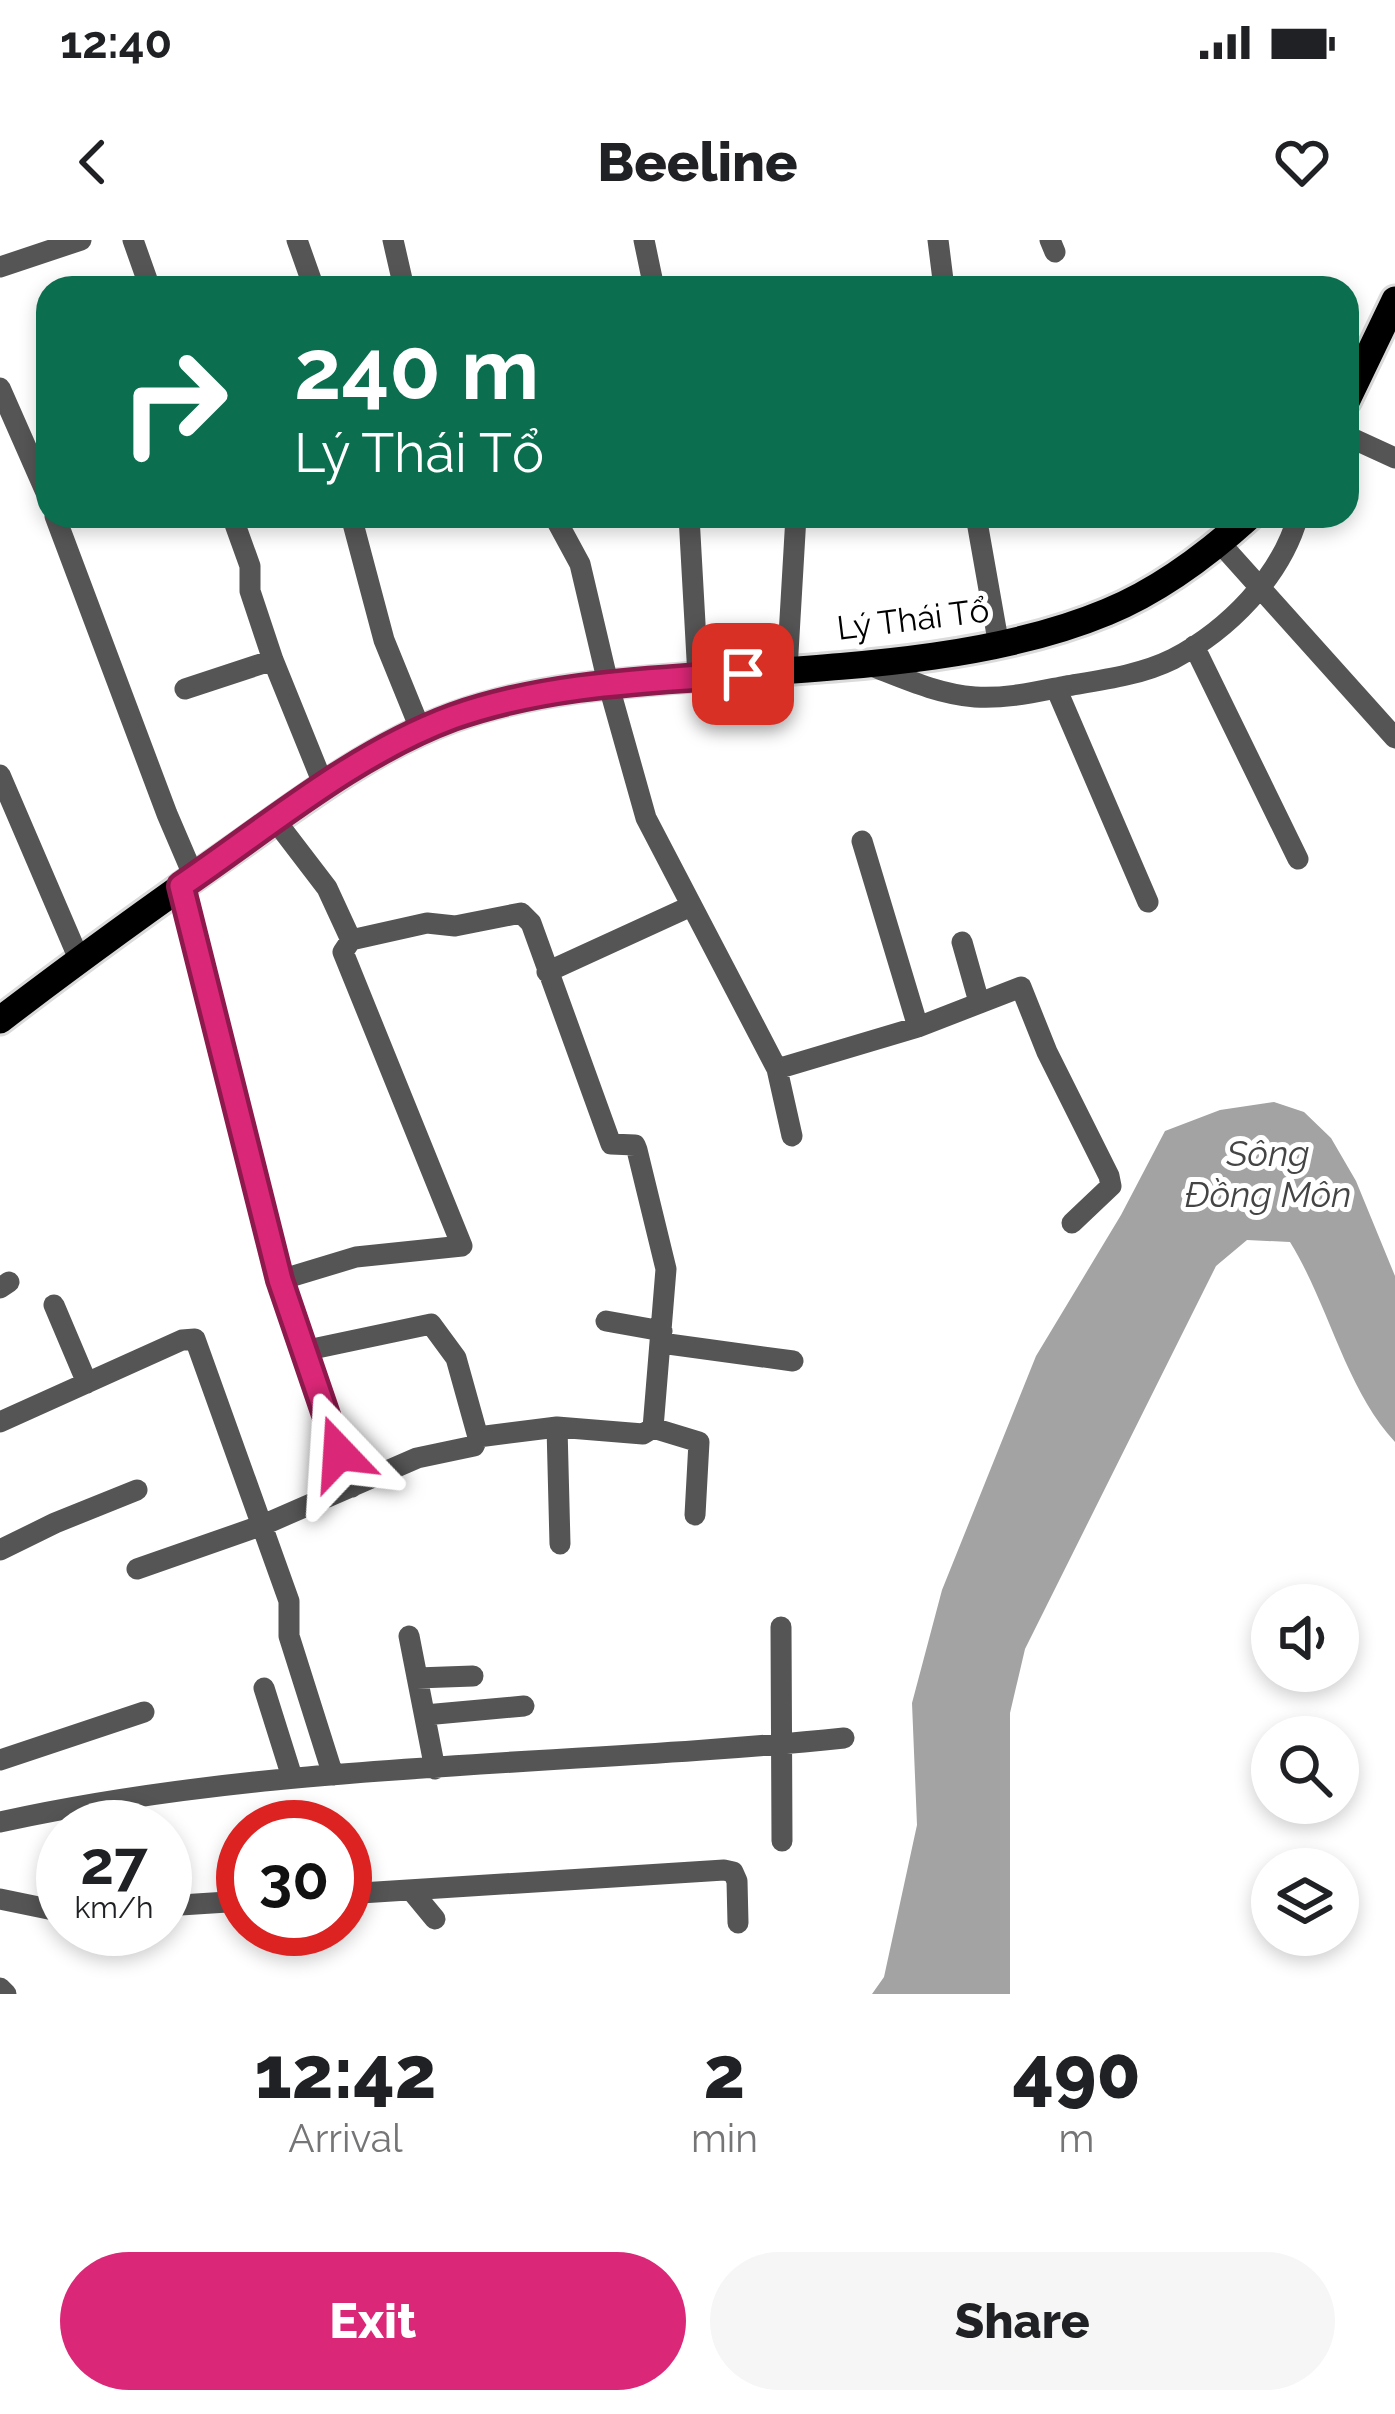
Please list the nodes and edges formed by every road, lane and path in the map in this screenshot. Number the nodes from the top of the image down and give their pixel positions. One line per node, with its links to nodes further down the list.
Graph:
1 (81, 240): 7 (street)
2 (133, 240): 8 (street)
3 (297, 240): 9 (street)
4 (393, 240): 10 (street)
5 (644, 240): 11 (street)
6 (938, 240): 12 (street)
7 (0, 267)
8 (146, 276)
9 (310, 276)
10 (401, 276)
11 (651, 276)
12 (942, 276)
13 (1392, 310): 14 (main road)
14 (1359, 376)
15 (0, 388): 18 (street)
16 (1359, 442): 17 (street)
17 (1395, 458)
18 (36, 470)
19 (59, 528): 46 (street)
20 (236, 528): 32 (street)
21 (354, 528): 39 (street)
22 (560, 528): 36 (street)
23 (689, 528): 35 (street)
24 (795, 528): 34 (street)
25 (978, 528): 30 (street)
26 (1237, 528): 28 (main road, Lý Thái Tổ)
27 (1294, 528): 29 (street)
28 (1220, 543): 29 (street); 30 (main road, Lý Thái Tổ)
29 (1260, 588): 31 (street); 40 (street)
30 (999, 646): 33 (main road, Lý Thái Tổ)
31 (1194, 646): 38 (street); 45 (street)
32 (273, 660): 37 (street); 42 (street)
33 (862, 662): 34 (main road, Lý Thái Tổ); 38 (street)
34 (787, 670): 35 (main road, Lý Thái Tổ)
35 (698, 677): 36 (main road, Lý Thái Tổ)
36 (608, 683): 39 (main road, Lý Thái Tổ); 48 (street)
37 (184, 688)
38 (1056, 688): 47 (street)
39 (421, 731): 42 (main road, Lý Thái Tổ)
40 (1395, 738)
41 (0, 776): 51 (street)
42 (324, 787): 43 (main road, Lý Thái Tổ)
43 (275, 820): 46 (main road, Lý Thái Tổ); 49 (street)
44 (862, 841): 55 (street)
45 (1298, 860)
46 (188, 881): 51 (main road, Lý Thái Tổ); 59 (street)
47 (1148, 902)
48 (689, 907): 52 (street); 56 (street)
49 (351, 940): 52 (street); 59 (street)
50 (962, 942): 53 (street)
51 (79, 959): 54 (main road, Lý Thái Tổ)
52 (547, 972): 62 (street)
53 (980, 1002): 55 (street); 58 (street)
54 (0, 1020)
55 (918, 1027): 56 (street)
56 (777, 1070): 57 (street)
57 (792, 1136)
58 (1072, 1223)
59 (280, 1280): 63 (street)
60 (54, 1305): 65 (street)
61 (606, 1322): 62 (street)
62 (661, 1337): 64 (street); 68 (street)
63 (303, 1351): 69 (street); 70 (street)
64 (793, 1361)
65 (87, 1383): 66 (street); 73 (street)
66 (0, 1422)
67 (556, 1427): 68 (street); 69 (street); 74 (street)
68 (653, 1428): 72 (street)
69 (478, 1436): 70 (street)
70 (352, 1486): 73 (street)
71 (137, 1490): 75 (street)
72 (695, 1515)
73 (263, 1525): 76 (street); 89 (street)
74 (560, 1544)
75 (0, 1550)
76 (136, 1568)
77 (781, 1627): 86 (street)
78 (409, 1636): 80 (street)
79 (473, 1676): 80 (street)
80 (417, 1678): 84 (street)
81 (264, 1688): 90 (street)
82 (524, 1706): 84 (street)
83 (144, 1712): 87 (street)
84 (424, 1715): 88 (street)
85 (844, 1738): 86 (street)
86 (782, 1745): 88 (street); 92 (street)
87 (0, 1760)
88 (435, 1768): 89 (street)
89 (333, 1774): 90 (street)
90 (292, 1777): 91 (street)
91 (0, 1822)
92 (782, 1841)
93 (411, 1890): 94 (street); 97 (street); 98 (street)
94 (372, 1892)
95 (0, 1899): 96 (street)
96 (36, 1906)
97 (435, 1919)
98 (738, 1923)

